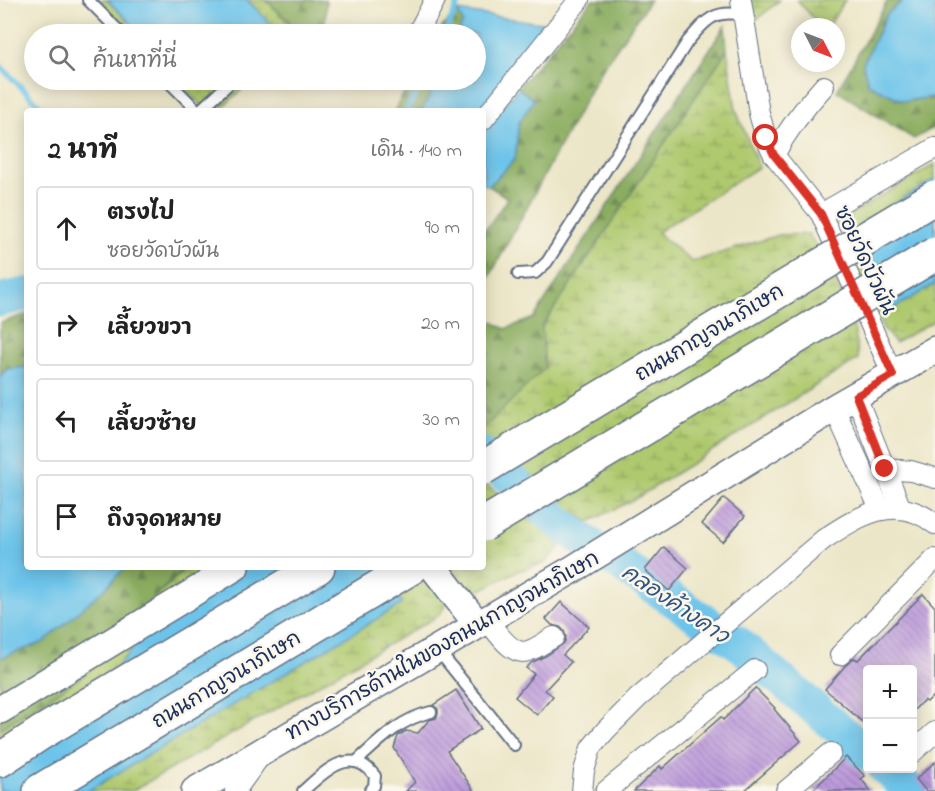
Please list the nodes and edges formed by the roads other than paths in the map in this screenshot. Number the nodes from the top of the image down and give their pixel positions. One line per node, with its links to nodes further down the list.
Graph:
1 (88, 0): 5 (lane)
2 (435, 0): 6 (street)
3 (579, 0): 12 (street)
4 (742, 7): 14 (street, ซอยวัดบัวผัน); 18 (lane)
5 (112, 24)
6 (422, 24)
7 (824, 86): 14 (street)
8 (177, 90): 10 (lane)
9 (222, 90): 11 (lane)
10 (196, 108)
11 (202, 108)
12 (486, 116)
13 (935, 148): 16 (street)
14 (774, 155): 16 (street, ซอยวัดบัวผัน)
15 (935, 197): 22 (highway, ถนนกาญจนาภิเษก, bridge)
16 (821, 214): 20 (street, ซอยวัดบัวผัน)
17 (935, 254): 27 (highway, bridge)
18 (518, 274)
19 (935, 350): 20 (main road, ทางบริการด้านในของถนนกาญจนาภิเษก)
20 (893, 375): 21 (main road, ทางบริการด้านในของถนนกาญจนาภิเษก)
21 (845, 402): 23 (street); 25 (street); 34 (main road, ทางบริการด้านในของถนนกาญจนาภิเษก)
22 (486, 466)
23 (885, 469): 24 (street); 26 (street)
24 (935, 478)
25 (880, 509): 26 (street); 53 (street)
26 (901, 509): 28 (street)
27 (486, 523)
28 (935, 524)
29 (935, 559): 37 (street)
30 (230, 570): 39 (main road)
31 (313, 570): 46 (highway)
32 (407, 570): 49 (highway, ถนนกาญจนาภิเษก)
33 (436, 570): 34 (main road)
34 (482, 622): 35 (street); 36 (main road, ทางบริการด้านในของถนนกาญจนาภิเษก)
35 (554, 637)
36 (437, 649): 42 (lane); 43 (main road, ทางบริการด้านในของถนนกาญจนาภิเษก)
37 (840, 655)
38 (755, 670): 54 (street)
39 (0, 711)
40 (431, 712): 47 (lane)
41 (935, 732): 44 (street)
42 (514, 745)
43 (267, 748): 48 (street); 50 (main road, ทางบริการด้านในของถนนกาญจนาภิเษก)
44 (917, 748)
45 (831, 753): 55 (street)
46 (0, 760)
47 (356, 762): 51 (lane); 52 (lane)
48 (241, 789)
49 (40, 791)
50 (195, 791)
51 (303, 791)
52 (370, 791)
53 (582, 791)
54 (606, 791)
55 (786, 791)

